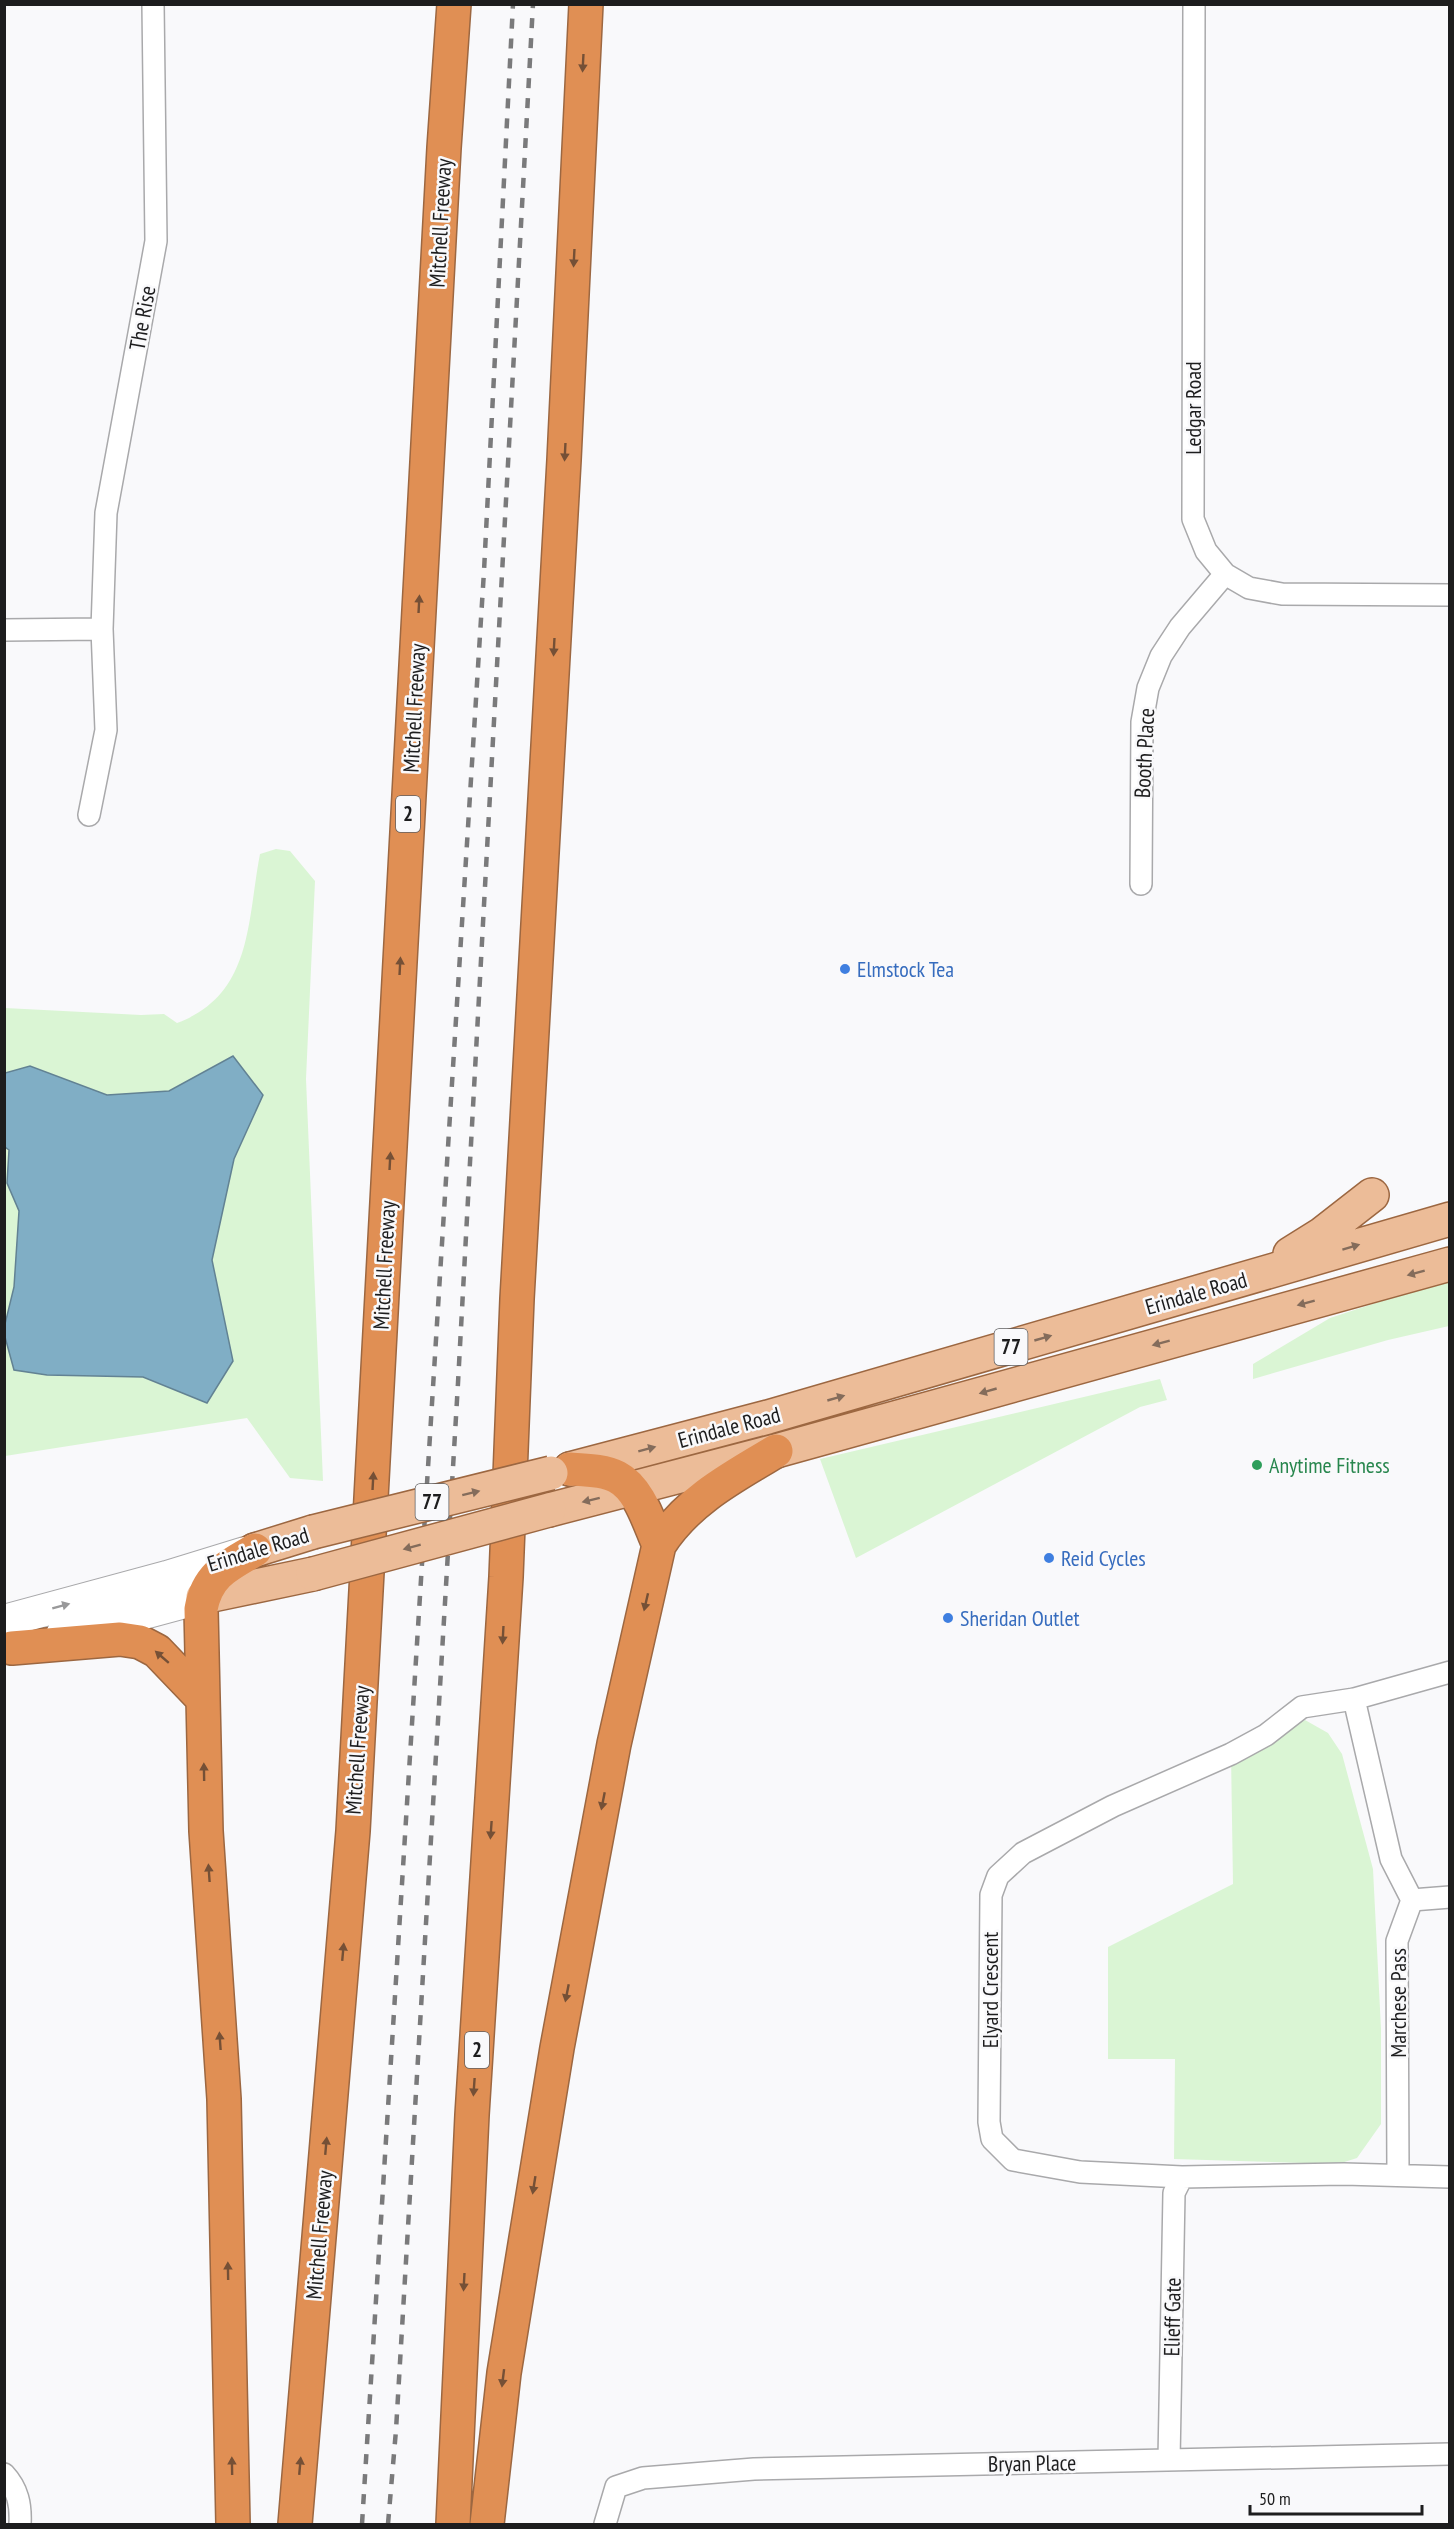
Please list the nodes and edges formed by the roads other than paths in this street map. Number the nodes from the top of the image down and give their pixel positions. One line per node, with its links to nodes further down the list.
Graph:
1 (153, 4): 7 (street, The Rise)
2 (454, 4): 35 (highway, Mitchell Freeway / 2, one-way to 2)
3 (586, 4): 36 (highway, 2, one-way to 36)
4 (1194, 4): 5 (street, Ledgar Road)
5 (1225, 574): 6 (street, Ledgar Road); 10 (street, Booth Place)
6 (1449, 595)
7 (102, 629): 8 (street); 9 (street, The Rise)
8 (4, 630)
9 (89, 815)
10 (1141, 884)
11 (1372, 1196): 14 (main road)
12 (1449, 1219): 14 (main road, Erindale Road / 77, one-way to 12)
13 (1449, 1263): 15 (main road, Erindale Road / 77, one-way to 15)
14 (1252, 1277): 16 (main road, Erindale Road / 77, one-way to 14)
15 (776, 1451): 17 (main road, Erindale Road / 77); 18 (highway)
16 (561, 1471): 17 (highway); 19 (main road, Erindale Road / 77, one-way to 16, bridge)
17 (633, 1490): 18 (highway); 20 (main road, Erindale Road / 77, one-way to 20, bridge)
18 (659, 1545): 37 (highway, one-way to 37)
19 (255, 1550): 20 (highway); 21 (main road, Erindale Road / 77, one-way to 19)
20 (203, 1597): 21 (main road, Erindale Road / 77); 23 (highway)
21 (7, 1640): 23 (highway, one-way to 21)
22 (1449, 1672): 24 (street, Elyard Crescent)
23 (202, 1699): 34 (highway, one-way to 23)
24 (1354, 1699): 26 (street); 29 (street, Elyard Crescent)
25 (1449, 1897): 26 (street)
26 (1412, 1900): 27 (street, Marchese Pass)
27 (1398, 2175): 28 (street, Elyard Crescent); 29 (street, Elyard Crescent)
28 (1449, 2176)
29 (1182, 2177): 31 (street, Elieff Gate)
30 (1449, 2454): 31 (street, Bryan Place)
31 (1169, 2460): 38 (street, Bryan Place)
32 (7, 2477): 33 (street)
33 (20, 2524)
34 (234, 2524)
35 (295, 2524)
36 (453, 2524)
37 (488, 2524)
38 (605, 2524)

